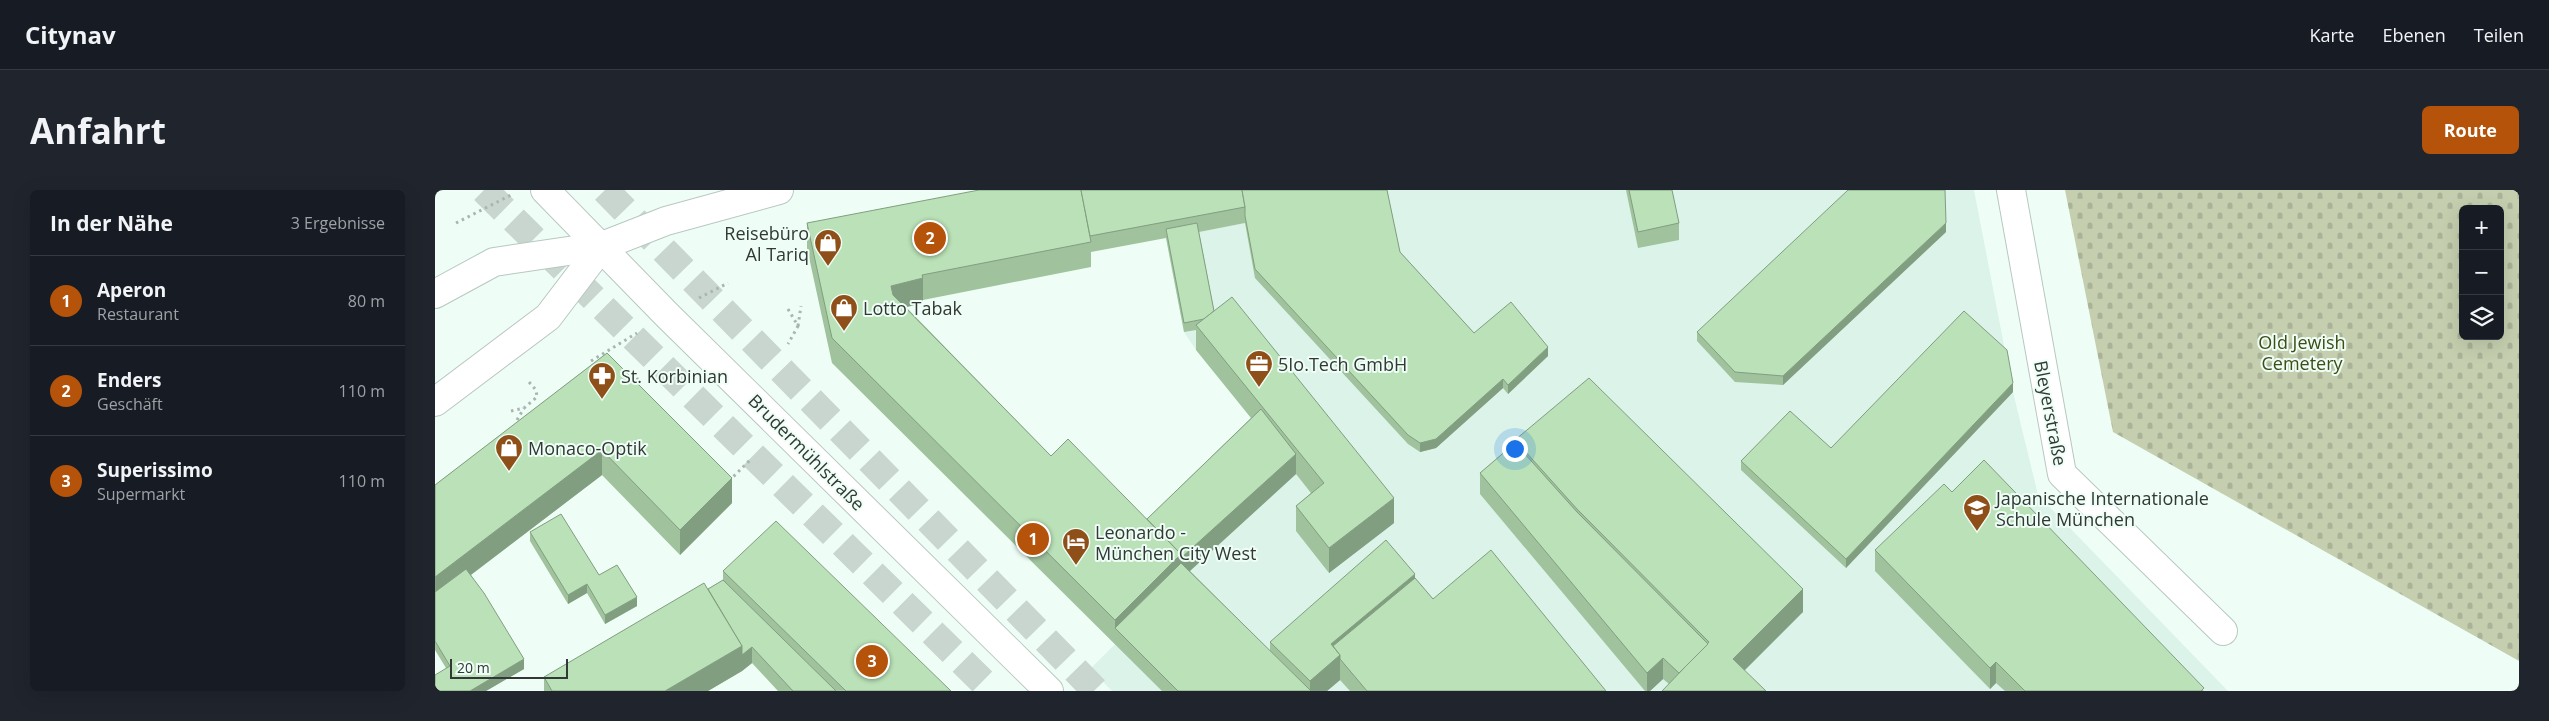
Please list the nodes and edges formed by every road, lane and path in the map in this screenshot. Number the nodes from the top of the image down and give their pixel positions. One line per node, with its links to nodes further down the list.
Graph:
1 (520, 190): 5 (path)
2 (545, 190): 6 (main road, Brudermühlstraße)
3 (779, 190): 6 (main road)
4 (2011, 190): 21 (main road, Bleyerstraße)
5 (456, 223)
6 (602, 246): 7 (main road); 15 (main road); 22 (main road, Brudermühlstraße)
7 (435, 294)
8 (801, 306): 10 (path)
9 (788, 309): 10 (path)
10 (798, 326): 11 (path)
11 (788, 344)
12 (642, 378): 14 (path)
13 (529, 382): 16 (path)
14 (628, 382)
15 (435, 402)
16 (524, 408): 17 (path); 18 (path)
17 (511, 412)
18 (517, 420)
19 (749, 460): 20 (path)
20 (729, 482)
21 (2223, 631)
22 (1049, 691)

